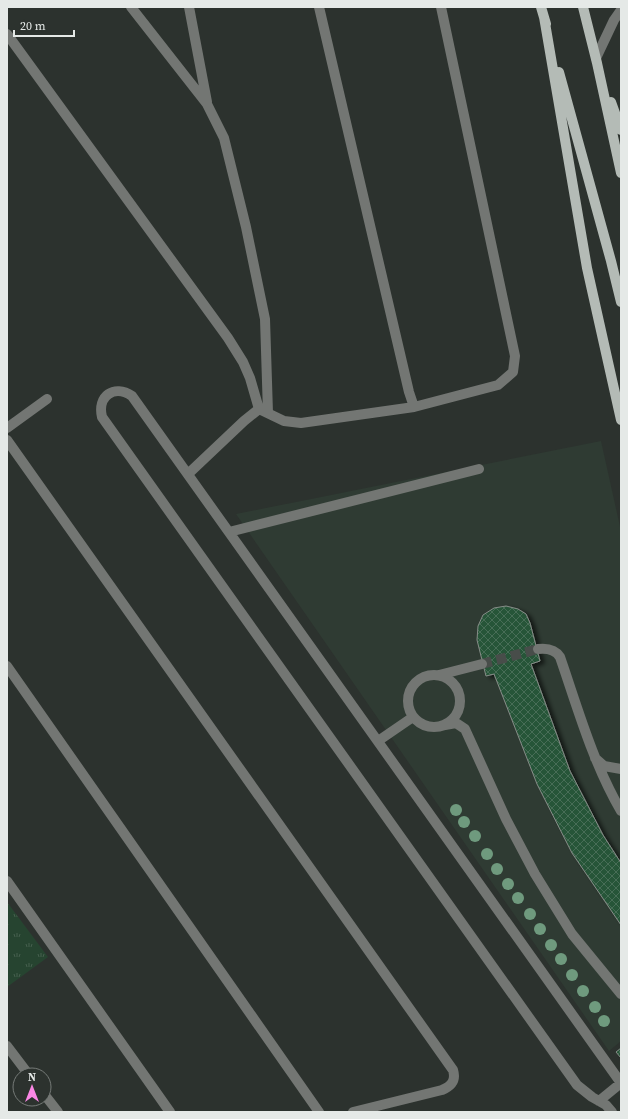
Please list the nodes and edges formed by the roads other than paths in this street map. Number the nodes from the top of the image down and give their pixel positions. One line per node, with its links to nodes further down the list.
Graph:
1 (131, 7): 11 (street)
2 (189, 7): 11 (street)
3 (319, 7): 16 (street)
4 (441, 7): 16 (street)
5 (542, 7): 8 (main road)
6 (583, 7): 10 (main road)
7 (621, 10): 10 (street)
8 (544, 18): 14 (main road); 18 (main road)
9 (7, 34): 17 (street)
10 (597, 60): 12 (main road); 13 (main road)
11 (207, 104): 17 (street)
12 (621, 130)
13 (621, 173)
14 (621, 302)
15 (47, 399): 19 (street)
16 (414, 407): 17 (street)
17 (263, 411): 22 (street)
18 (621, 420)
19 (7, 428)
20 (7, 440): 42 (street)
21 (479, 469): 23 (street)
22 (188, 474): 23 (street); 39 (street)
23 (229, 532): 30 (street)
24 (538, 649): 31 (street)
25 (482, 664): 27 (street)
26 (7, 666): 41 (street)
27 (438, 675): 28 (street); 29 (street)
28 (413, 716): 29 (street); 30 (street)
29 (445, 725): 35 (street)
30 (378, 741): 38 (street)
31 (595, 758): 32 (street); 33 (street)
32 (621, 769)
33 (621, 811)
34 (7, 881): 40 (street)
35 (621, 994)
36 (7, 1046): 37 (street)
37 (23, 1067)
38 (621, 1083): 39 (street)
39 (598, 1100): 43 (street)
40 (170, 1112)
41 (319, 1112)
42 (353, 1112)
43 (612, 1112)

